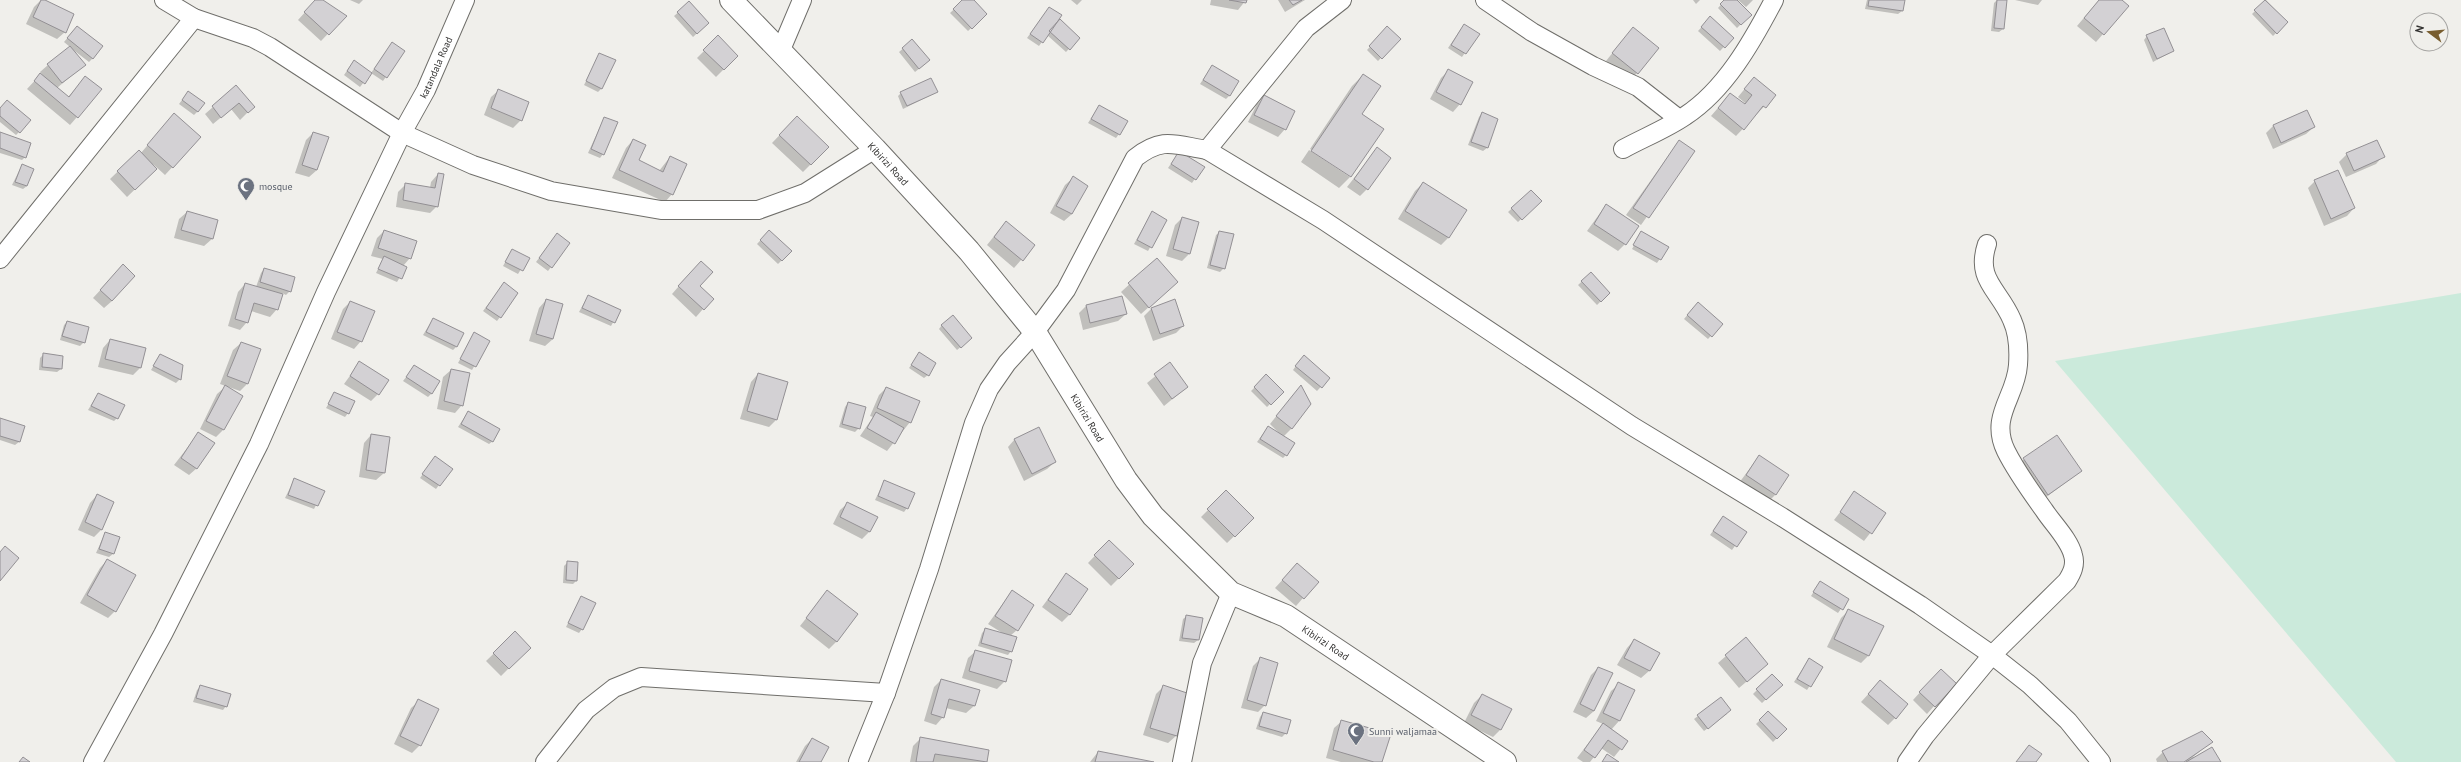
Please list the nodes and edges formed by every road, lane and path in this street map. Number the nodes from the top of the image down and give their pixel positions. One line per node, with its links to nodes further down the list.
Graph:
1 (164, 0): 8 (street)
2 (465, 0): 11 (street, katandala Road)
3 (731, 0): 9 (street, Kibirizi Road)
4 (802, 0): 9 (street)
5 (1342, 0): 14 (street)
6 (1485, 0): 10 (street)
7 (1774, 0): 10 (street)
8 (194, 18): 11 (street); 16 (street)
9 (780, 52): 12 (street, Kibirizi Road)
10 (1679, 119): 13 (street)
11 (402, 133): 12 (street); 21 (street, katandala Road)
12 (874, 149): 17 (street, Kibirizi Road)
13 (1623, 149)
14 (1207, 150): 17 (street); 19 (street)
15 (1987, 244): 19 (street)
16 (0, 259)
17 (1035, 332): 18 (street, Kibirizi Road); 20 (street)
18 (1231, 593): 24 (street); 25 (street, Kibirizi Road)
19 (1992, 655): 26 (street); 27 (street)
20 (886, 693): 22 (street); 23 (street)
21 (93, 762)
22 (545, 762)
23 (858, 762)
24 (1182, 762)
25 (1505, 762)
26 (1907, 762)
27 (2101, 762)

